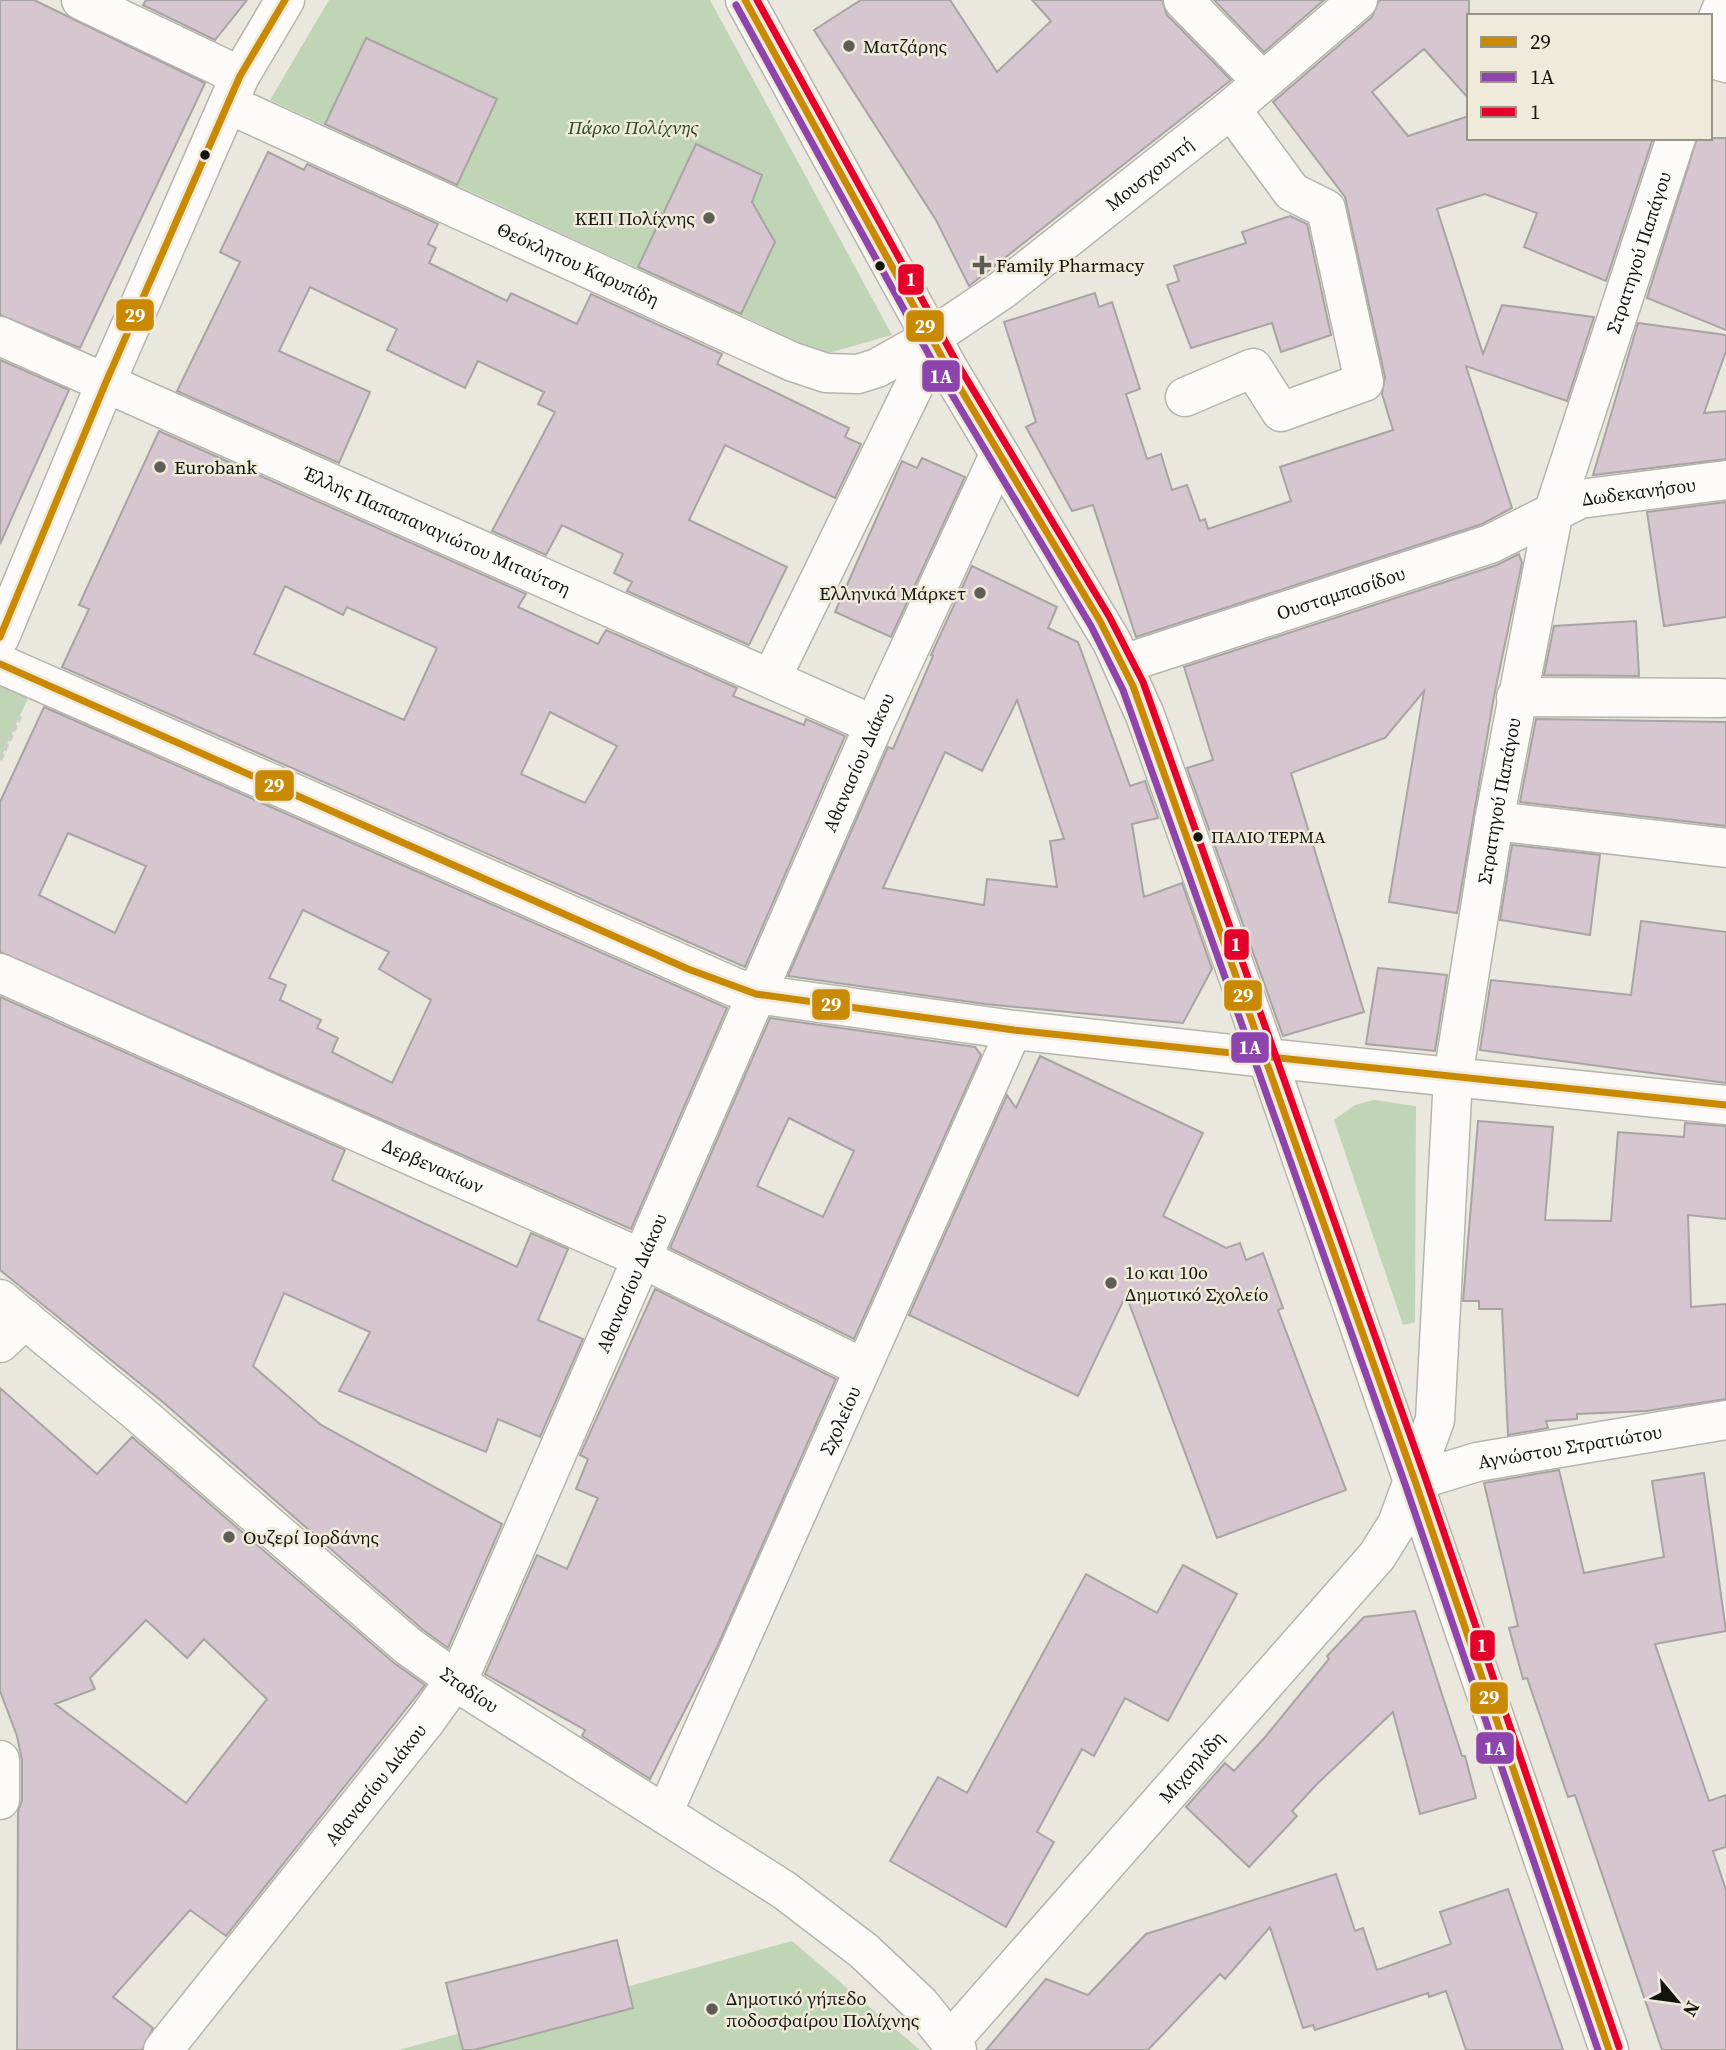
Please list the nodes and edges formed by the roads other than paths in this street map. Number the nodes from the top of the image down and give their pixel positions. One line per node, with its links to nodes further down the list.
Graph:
1 (81, 0): 9 (street, Θεόκλητου Καρυπίδη)
2 (285, 0): 9 (street)
3 (745, 0): 13 (street)
4 (1183, 0): 8 (street)
5 (1357, 0): 8 (street, Μουσχουντή)
6 (1725, 0): 7 (street)
7 (1712, 33)
8 (1262, 81): 10 (street, Μουσχουντή)
9 (234, 90): 13 (street, Θεόκλητου Καρυπίδη); 14 (street)
10 (1231, 109): 13 (street, Μουσχουντή); 15 (street)
11 (1675, 140): 18 (street, Στρατηγού Παπάγου)
12 (0, 336): 14 (street, Έλλης Παπαπαναγιώτου Μιταύτση)
13 (932, 337): 16 (street); 22 (street)
14 (106, 382): 19 (street); 22 (street, Έλλης Παπαπαναγιώτου Μιταύτση)
15 (1185, 397)
16 (999, 456): 21 (street); 25 (street, Αθανασίου Διάκου)
17 (1726, 480): 18 (street, Δωδεκανήσου)
18 (1554, 510): 21 (street, Ουσταμπασίδου); 23 (street, Στρατηγού Παπάγου)
19 (0, 637)
20 (0, 664): 29 (street)
21 (1123, 664): 31 (street)
22 (772, 677): 25 (street, Έλλης Παπαπαναγιώτου Μιταύτση)
23 (1516, 697): 24 (street); 26 (street, Στρατηγού Παπάγου)
24 (1721, 698)
25 (874, 724): 29 (street, Αθανασίου Διάκου)
26 (1494, 821): 27 (street); 32 (street, Στρατηγού Παπάγου)
27 (1726, 848)
28 (0, 973): 34 (street, Δερβενακίων)
29 (756, 994): 30 (street); 34 (street, Αθανασίου Διάκου)
30 (1014, 1030): 31 (street); 36 (street, Σχολείου)
31 (1267, 1058): 32 (street); 38 (street)
32 (1453, 1077): 33 (street); 38 (street, Στρατηγού Παπάγου)
33 (1726, 1105)
34 (641, 1258): 36 (street, Δερβενακίων); 39 (street, Αθανασίου Διάκου)
35 (8, 1320): 39 (street, Σταδίου)
36 (861, 1367): 42 (street, Σχολείου)
37 (1726, 1420): 38 (street, Αγνώστου Στρατιώτου)
38 (1415, 1481): 43 (street, Μιχαηλίδη); 45 (street)
39 (457, 1681): 42 (street, Σταδίου); 44 (street, Αθανασίου Διάκου)
40 (0, 1760): 41 (street)
41 (0, 1800)
42 (665, 1812): 43 (street, Σταδίου)
43 (954, 2045)
44 (163, 2050)
45 (1609, 2050)

